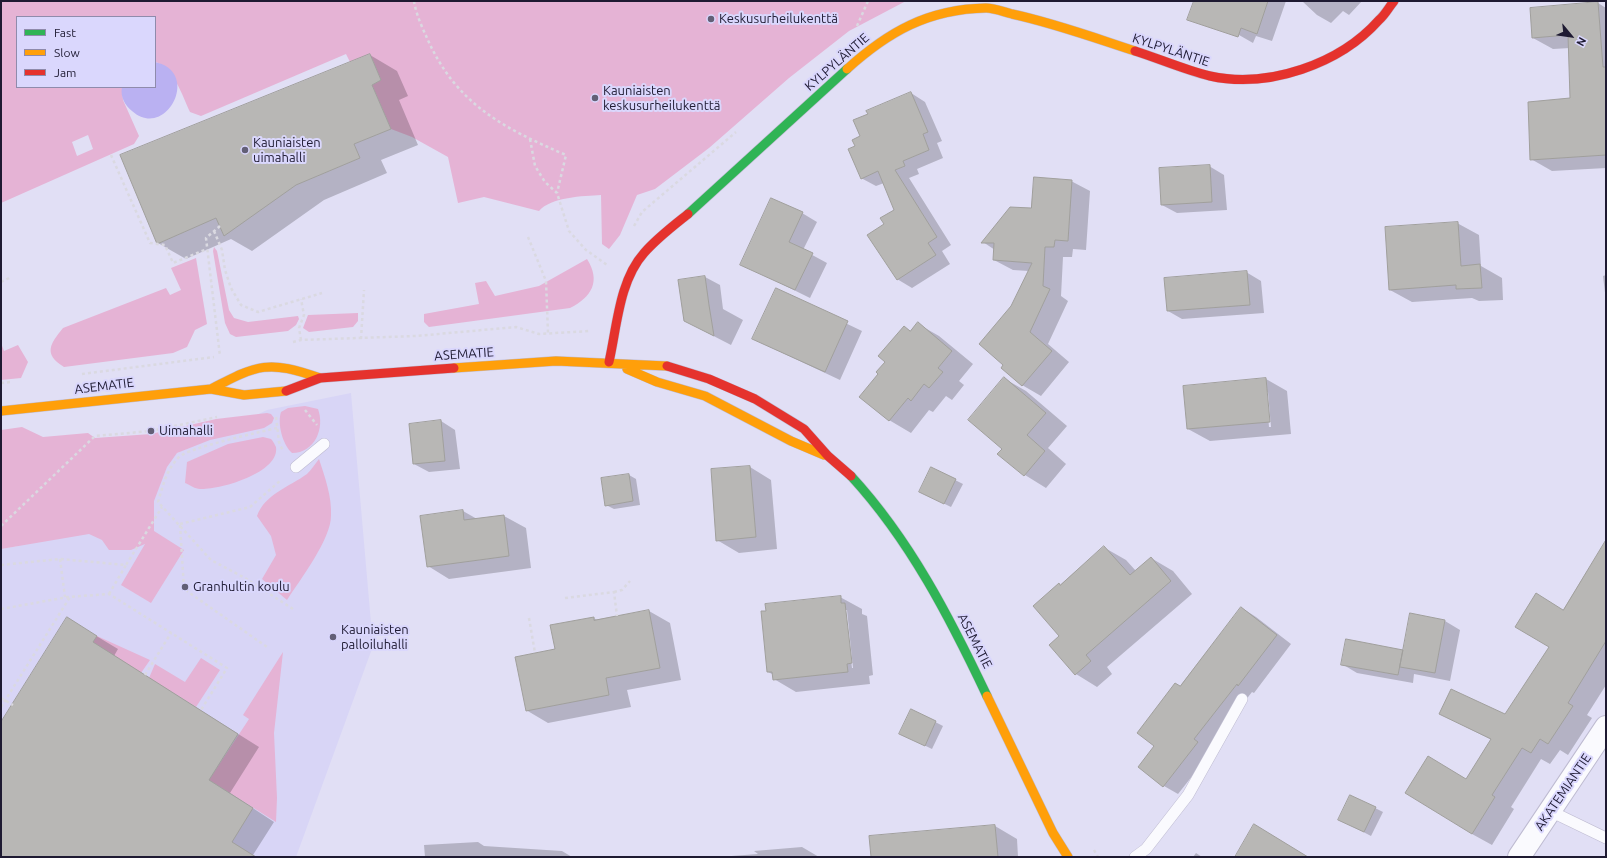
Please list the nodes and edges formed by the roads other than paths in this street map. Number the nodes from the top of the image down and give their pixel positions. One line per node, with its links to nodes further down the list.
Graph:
1 (1394, 1): 2 (street, KYLPYLÄNTIE)
2 (609, 362): 3 (street, ASEMATIE); 7 (street, ASEMATIE); 7 (street, ASEMATIE)
3 (320, 378): 4 (street, ASEMATIE); 4 (street, ASEMATIE)
4 (211, 389): 5 (street, ASEMATIE)
5 (1, 411)
6 (324, 444): 8 (lane)
7 (828, 456): 13 (street, ASEMATIE)
8 (296, 467)
9 (1242, 699): 14 (lane)
10 (1606, 727): 11 (street, AKATEMIANTIE)
11 (1550, 811): 12 (lane); 15 (street, AKATEMIANTIE)
12 (1606, 838)
13 (1068, 857)
14 (1135, 857)
15 (1520, 857)

